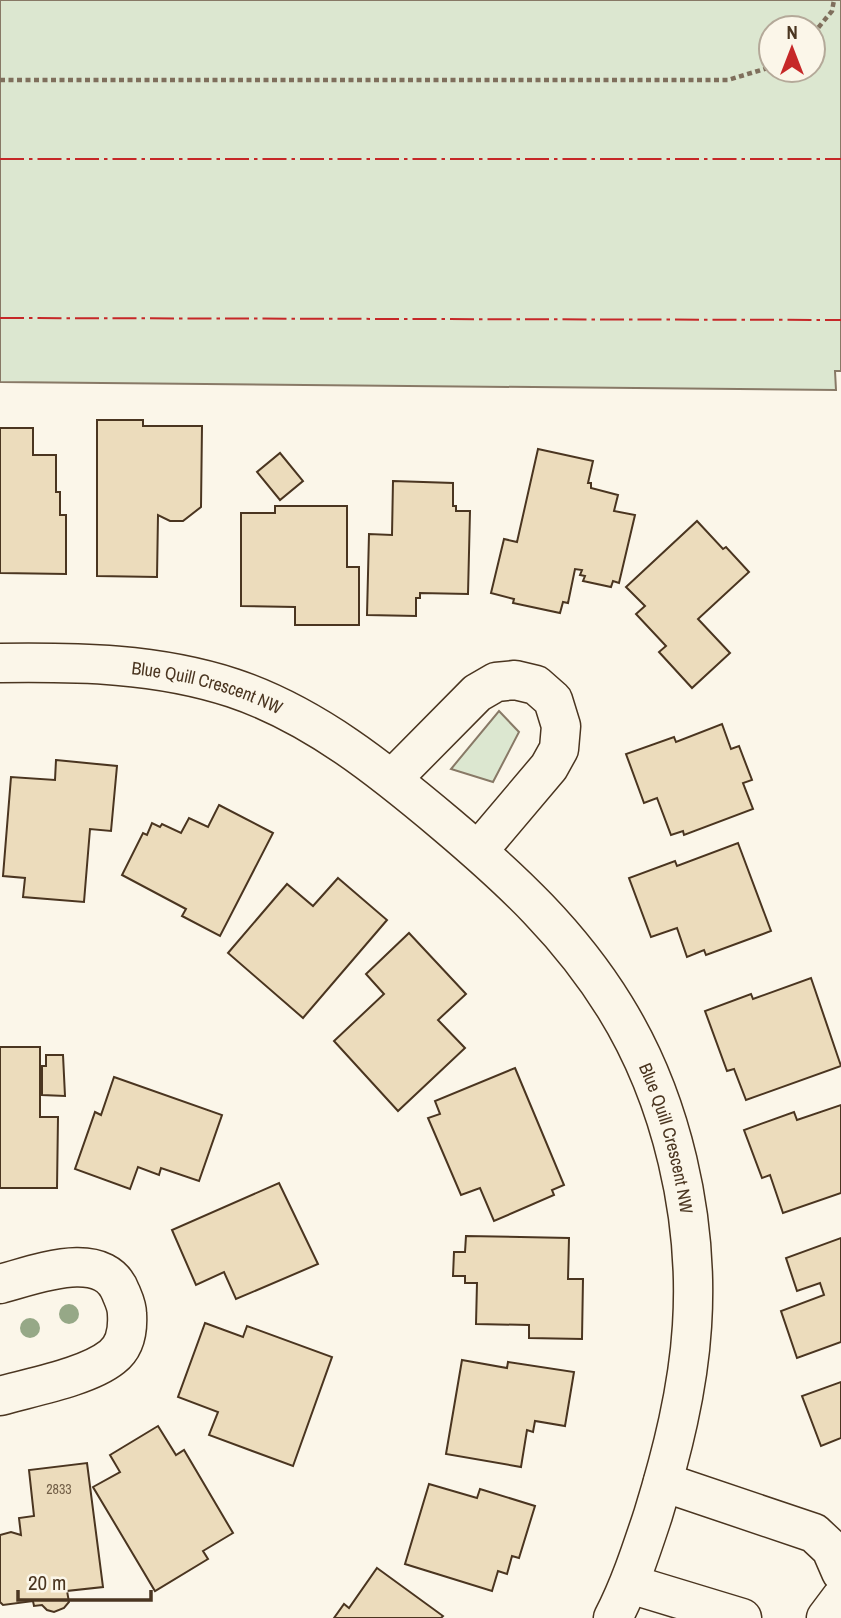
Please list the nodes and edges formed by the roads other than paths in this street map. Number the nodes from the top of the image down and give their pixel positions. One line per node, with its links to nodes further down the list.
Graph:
1 (0, 663): 2 (street, Blue Quill Crescent NW)
2 (393, 779): 3 (street, Blue Quill Crescent NW); 3 (street)
3 (478, 851): 6 (street, Blue Quill Crescent NW)
4 (0, 1283): 5 (street)
5 (0, 1396)
6 (663, 1482): 7 (street); 8 (street, Blue Quill Crescent NW)
7 (841, 1572)
8 (630, 1584): 10 (street, Blue Quill Crescent NW); 11 (street)
9 (841, 1598): 12 (street)
10 (613, 1618)
11 (742, 1618)
12 (826, 1618)

